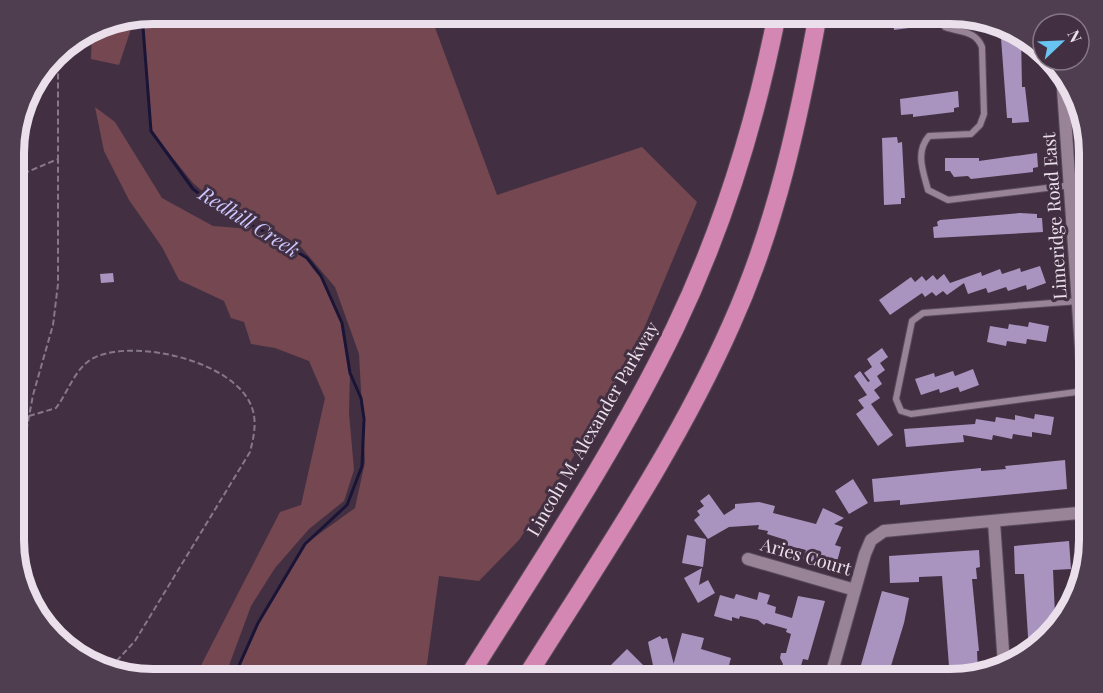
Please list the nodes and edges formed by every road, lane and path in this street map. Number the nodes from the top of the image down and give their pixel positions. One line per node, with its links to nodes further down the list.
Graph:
1 (775, 24): 22 (highway, Lincoln M. Alexander Parkway)
2 (816, 24): 23 (highway)
3 (944, 24): 8 (lane)
4 (58, 66): 6 (path)
5 (1063, 91): 8 (street, Limeridge Road East)
6 (58, 159): 7 (path); 14 (path)
7 (24, 173)
8 (1071, 185): 9 (street, Limeridge Road East)
9 (1074, 224): 10 (street); 11 (street, Limeridge Road East)
10 (1079, 224)
11 (1078, 301): 12 (street, Limeridge Road East); 13 (lane)
12 (1079, 306)
13 (1079, 392)
14 (29, 416): 15 (path); 21 (path)
15 (24, 442)
16 (1079, 513): 17 (street)
17 (994, 522): 19 (street); 20 (street)
18 (748, 559): 19 (street, Aries Court)
19 (855, 590): 24 (street)
20 (1003, 657)
21 (115, 663)
22 (473, 669)
23 (531, 669)
24 (833, 669)

